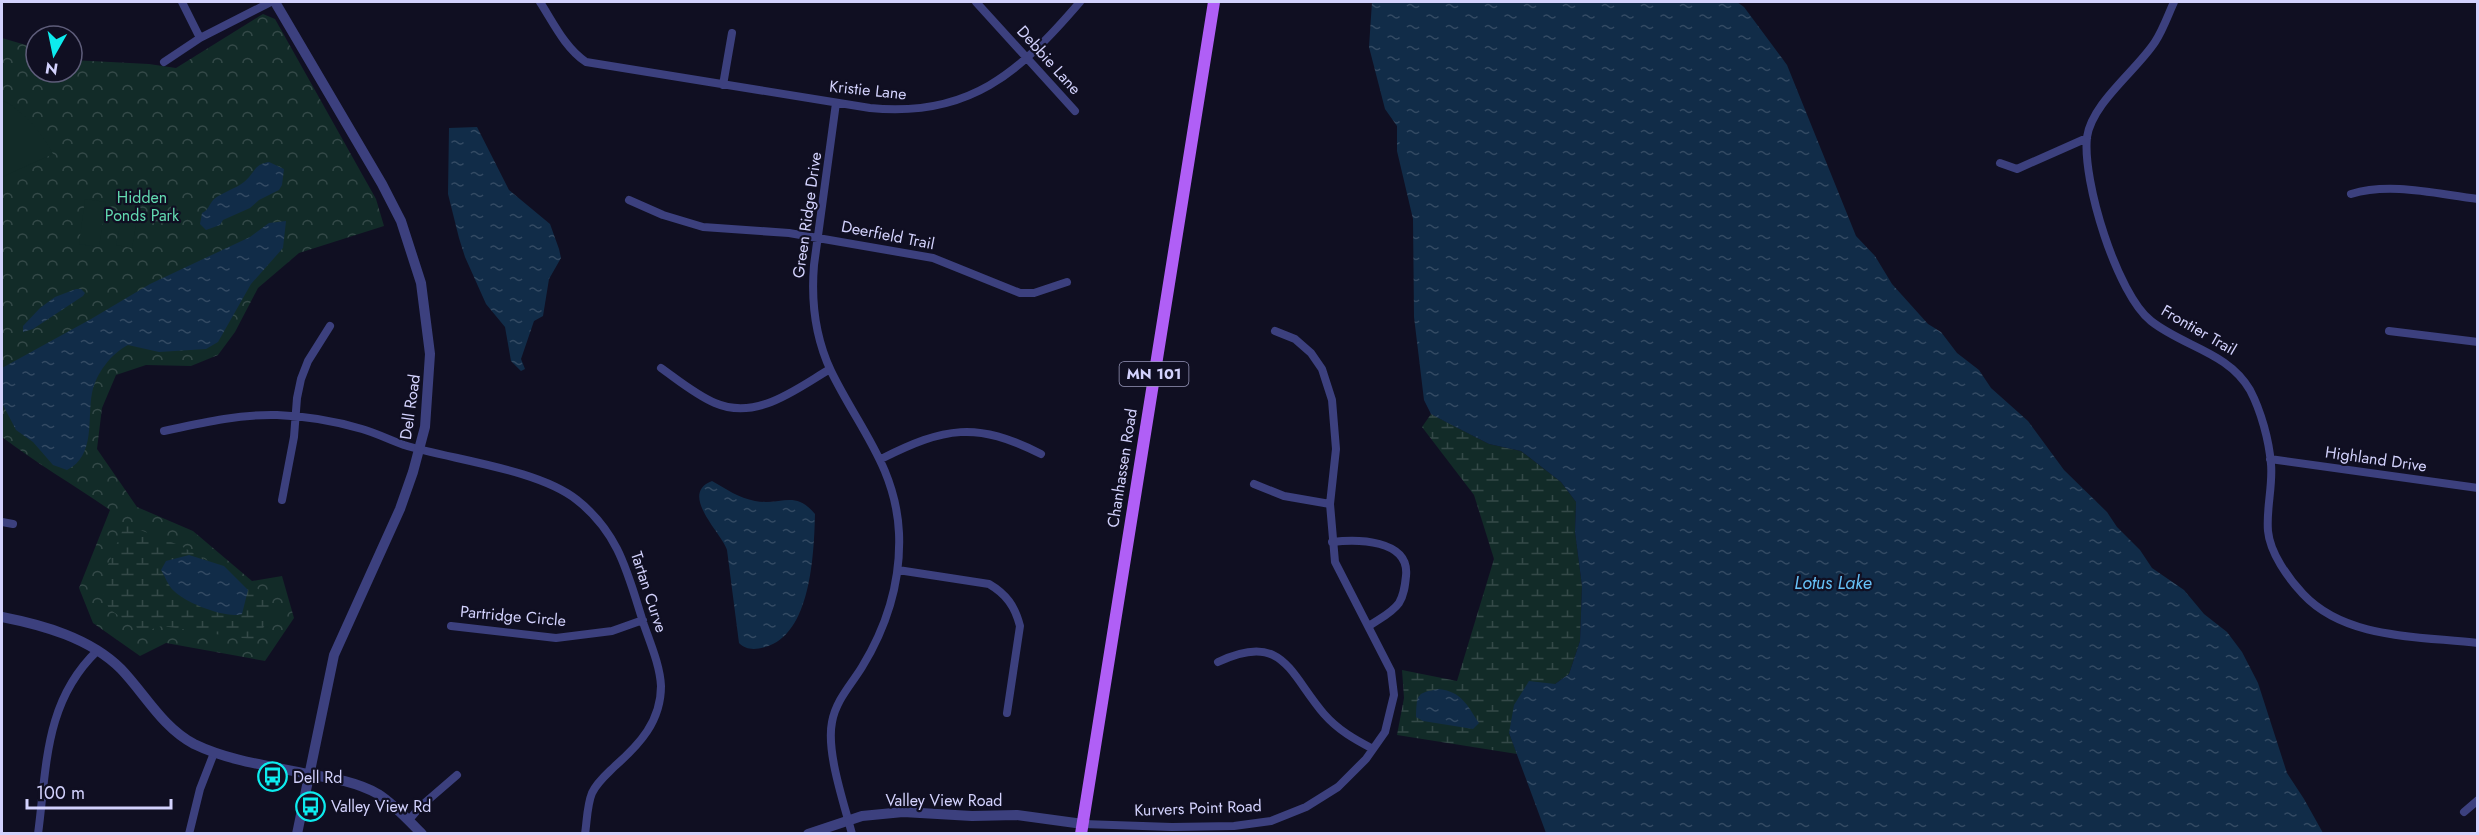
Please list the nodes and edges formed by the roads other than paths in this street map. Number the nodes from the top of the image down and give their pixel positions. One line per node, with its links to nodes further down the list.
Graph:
1 (182, 2): 9 (street)
2 (273, 2): 9 (street); 30 (street, Dell Road)
3 (540, 2): 12 (street, Kristie Lane)
4 (976, 2): 10 (street, Debbie Lane)
5 (1080, 2): 10 (street, Kristie Lane)
6 (1214, 2): 58 (main road, Chanhassen Road / MN 101)
7 (2174, 2): 15 (street, Frontier Trail)
8 (732, 33): 12 (street)
9 (200, 38): 11 (street)
10 (1027, 58): 13 (street, Kristie Lane); 14 (street, Debbie Lane)
11 (164, 62)
12 (723, 85): 13 (street, Kristie Lane)
13 (836, 103): 20 (street, Green Ridge Drive)
14 (1075, 111)
15 (2087, 138): 16 (street); 33 (street, Frontier Trail)
16 (2000, 163)
17 (2351, 194): 18 (street)
18 (2478, 199)
19 (629, 200): 20 (street, Deerfield Trail)
20 (817, 237): 21 (street, Deerfield Trail); 27 (street, Green Ridge Drive)
21 (1067, 282)
22 (330, 326): 28 (street)
23 (1275, 331): 37 (street, Kurvers Point Road)
24 (2389, 331): 25 (street)
25 (2478, 342)
26 (661, 368): 27 (street)
27 (830, 369): 32 (street, Green Ridge Drive)
28 (296, 417): 29 (street, Tartan Curve); 30 (street, Tartan Curve); 36 (street)
29 (164, 431)
30 (420, 448): 43 (street, Tartan Curve); 52 (street, Dell Road)
31 (1041, 454): 32 (street)
32 (881, 459): 41 (street, Green Ridge Drive)
33 (2270, 459): 35 (street, Highland Drive); 46 (street, Frontier Trail)
34 (1254, 484): 37 (street)
35 (2478, 488)
36 (282, 500)
37 (1330, 504): 40 (street, Kurvers Point Road)
38 (2, 522): 39 (street)
39 (13, 524)
40 (1332, 542): 45 (street, Kurvers Point Road); 45 (street)
41 (898, 570): 49 (street); 57 (street, Green Ridge Drive)
42 (2, 617): 47 (street)
43 (643, 620): 44 (street, Partridge Circle); 64 (street, Tartan Curve)
44 (451, 626)
45 (1369, 626): 50 (street, Kurvers Point Road)
46 (2478, 642)
47 (97, 651): 51 (street); 60 (street)
48 (1218, 662): 50 (street)
49 (1007, 713)
50 (1373, 750): 59 (street, Kurvers Point Road)
51 (214, 753): 52 (street); 61 (street)
52 (309, 774): 56 (street); 62 (street, Dell Road)
53 (457, 775): 56 (street)
54 (2478, 800): 55 (street)
55 (2464, 812)
56 (409, 820): 63 (street)
57 (848, 820): 58 (street, Valley View Road); 65 (street, Valley View Road); 66 (street, Green Ridge Drive)
58 (1082, 829): 59 (street, Kurvers Point Road)
59 (1172, 830)
60 (38, 834)
61 (189, 834)
62 (297, 834)
63 (422, 834)
64 (585, 834)
65 (808, 834)
66 (852, 834)

